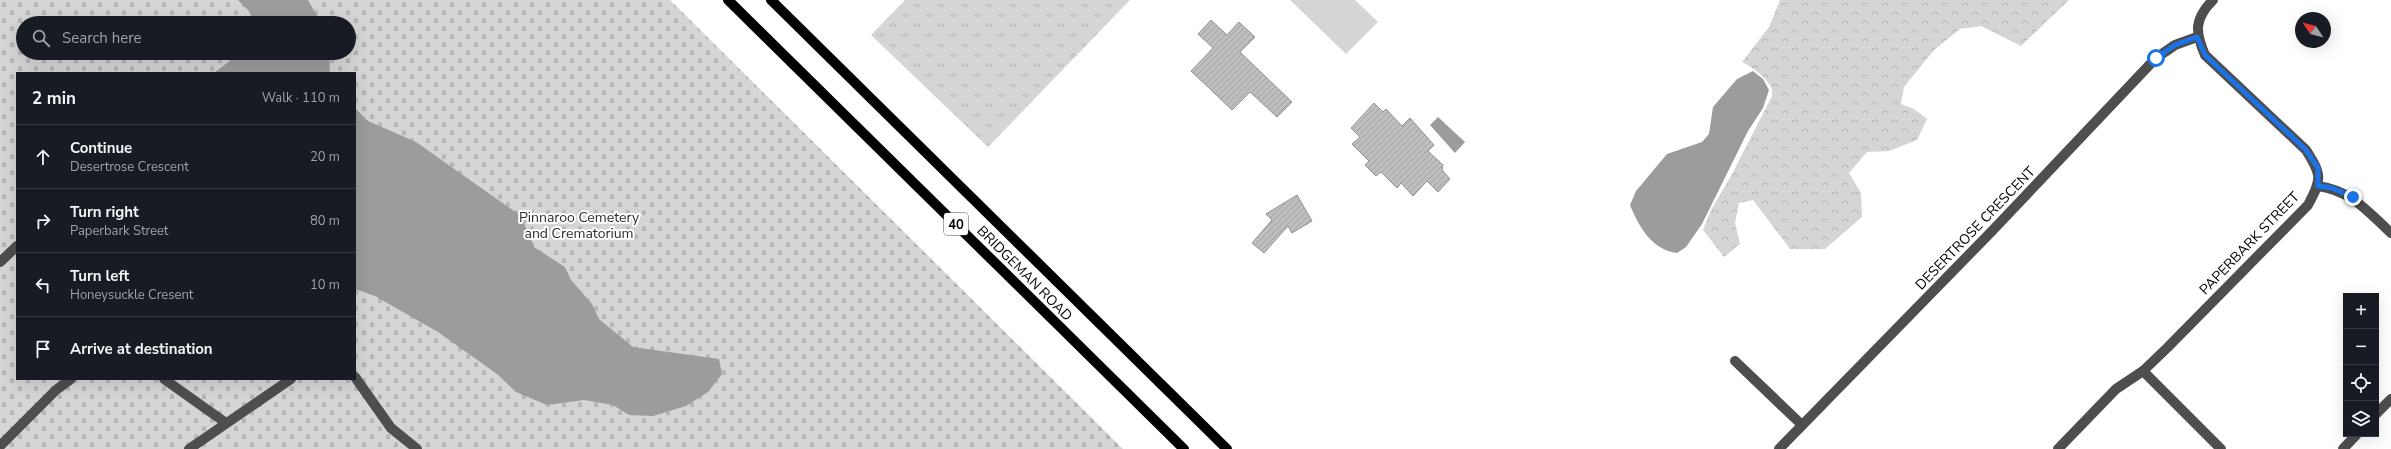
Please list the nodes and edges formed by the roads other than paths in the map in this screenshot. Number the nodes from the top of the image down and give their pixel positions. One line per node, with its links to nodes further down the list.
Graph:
1 (728, 0): 23 (main road, BRIDGEMAN ROAD / 40)
2 (771, 0): 24 (main road, BRIDGEMAN ROAD / 40)
3 (2213, 0): 4 (street)
4 (2197, 37): 5 (street, PAPERBARK STREET); 18 (street, DESERTROSE CRESCENT)
5 (2318, 186): 6 (street); 10 (street, PAPERBARK STREET)
6 (2391, 233)
7 (16, 247): 8 (street)
8 (0, 262)
9 (1735, 361): 18 (street)
10 (2143, 371): 26 (street, PAPERBARK STREET); 27 (street)
11 (356, 378): 22 (street)
12 (70, 380): 20 (street)
13 (165, 380): 17 (street)
14 (290, 380): 17 (street)
15 (2391, 399): 16 (street)
16 (2379, 411)
17 (226, 423): 21 (street)
18 (1802, 425): 25 (street, DESERTROSE CRESCENT)
19 (2354, 437): 28 (street)
20 (0, 446)
21 (189, 449)
22 (417, 449)
23 (1184, 449)
24 (1227, 449)
25 (1779, 449)
26 (2058, 449)
27 (2221, 449)
28 (2343, 449)

